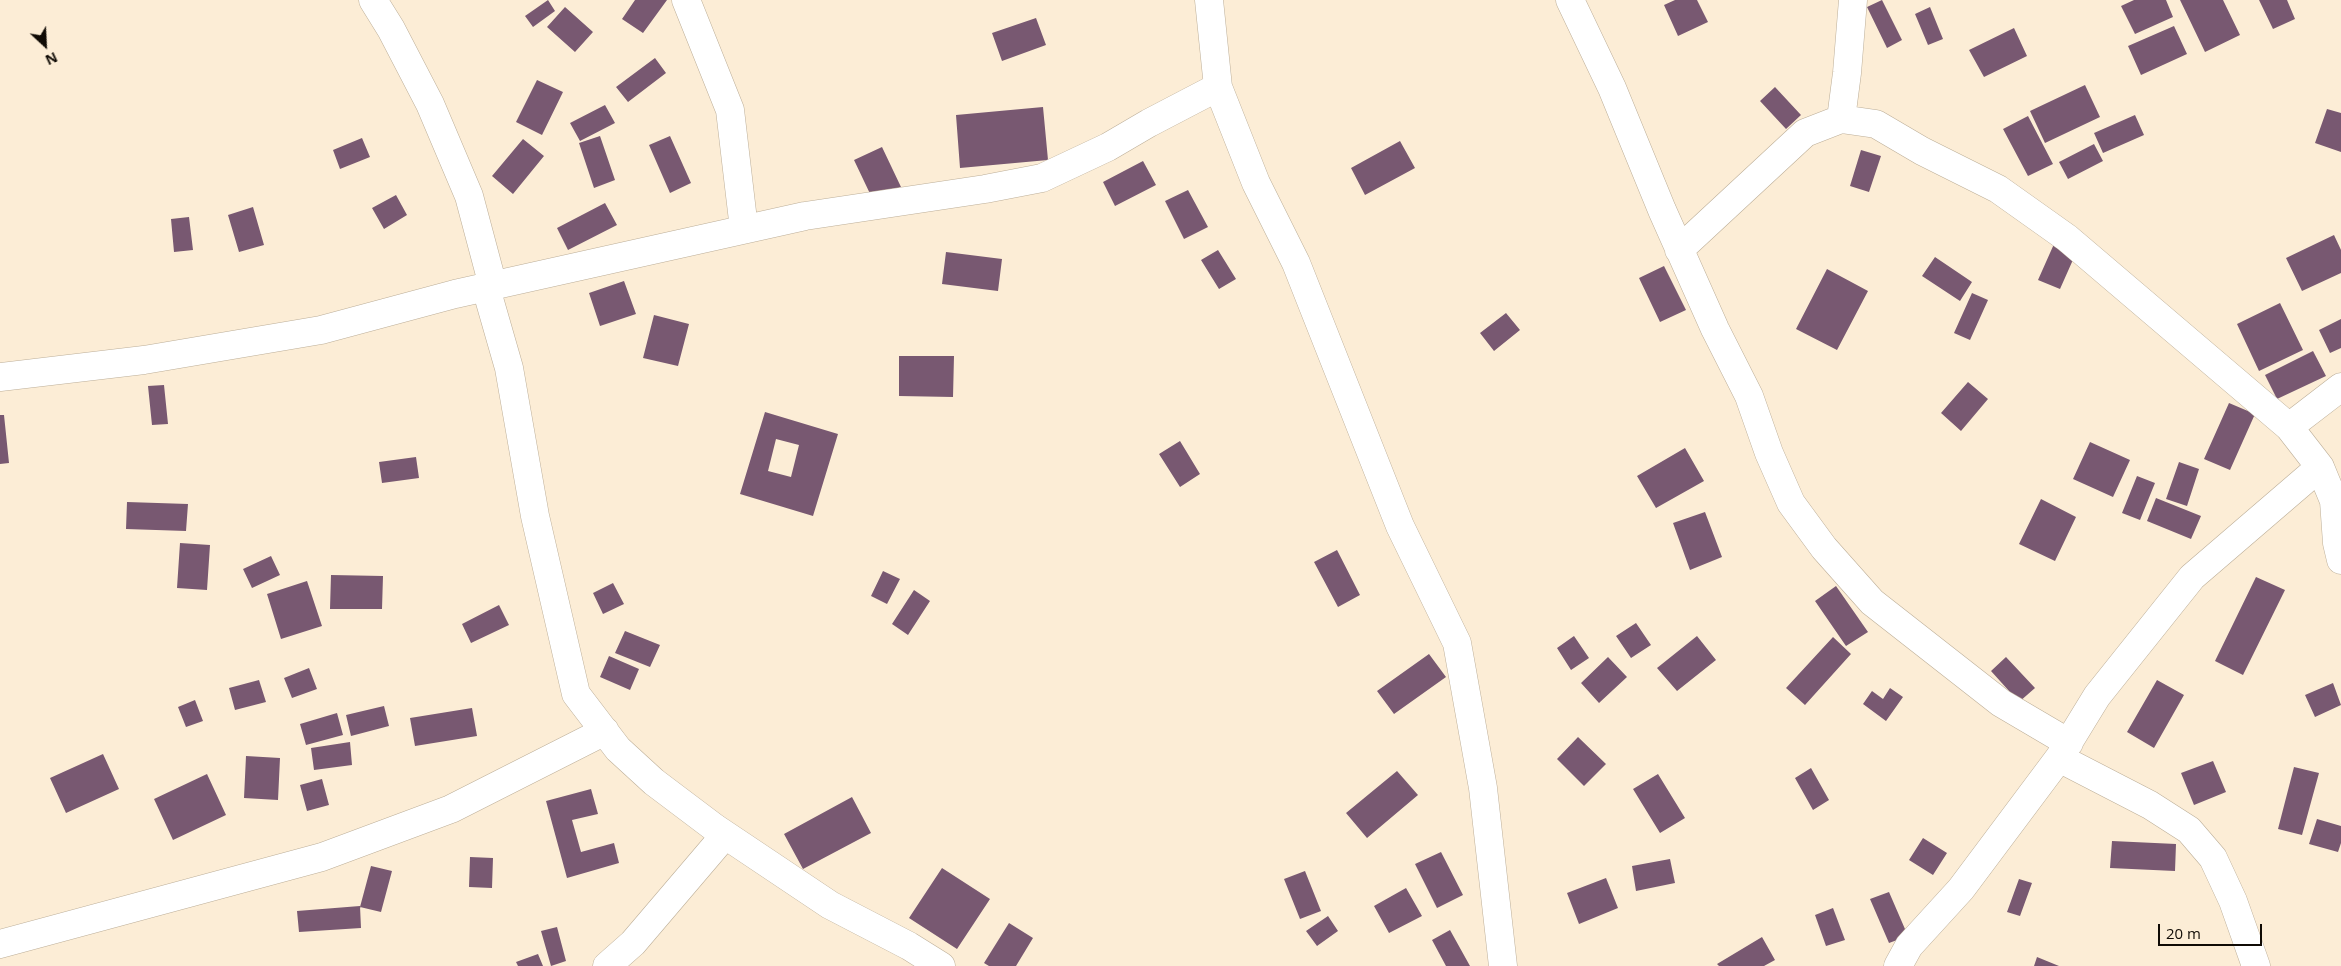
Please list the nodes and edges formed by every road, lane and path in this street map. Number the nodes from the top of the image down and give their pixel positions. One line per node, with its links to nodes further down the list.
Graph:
1 (373, 0): 10 (street)
2 (686, 0): 8 (street)
3 (1209, 0): 6 (street)
4 (1570, 0): 9 (street)
5 (1853, 0): 7 (street)
6 (1218, 87): 8 (street); 22 (street)
7 (1841, 119): 9 (street); 13 (street)
8 (744, 229): 10 (street)
9 (1679, 250): 17 (street)
10 (490, 287): 11 (street); 16 (street)
11 (0, 377)
12 (2341, 386): 13 (street)
13 (2289, 427): 14 (street)
14 (2320, 466): 15 (street); 17 (street)
15 (2341, 560)
16 (605, 731): 18 (street); 19 (street)
17 (2064, 750): 23 (street); 24 (street)
18 (725, 834): 20 (street); 21 (street)
19 (0, 944)
20 (607, 966)
21 (941, 966)
22 (1503, 966)
23 (1898, 966)
24 (2256, 966)

